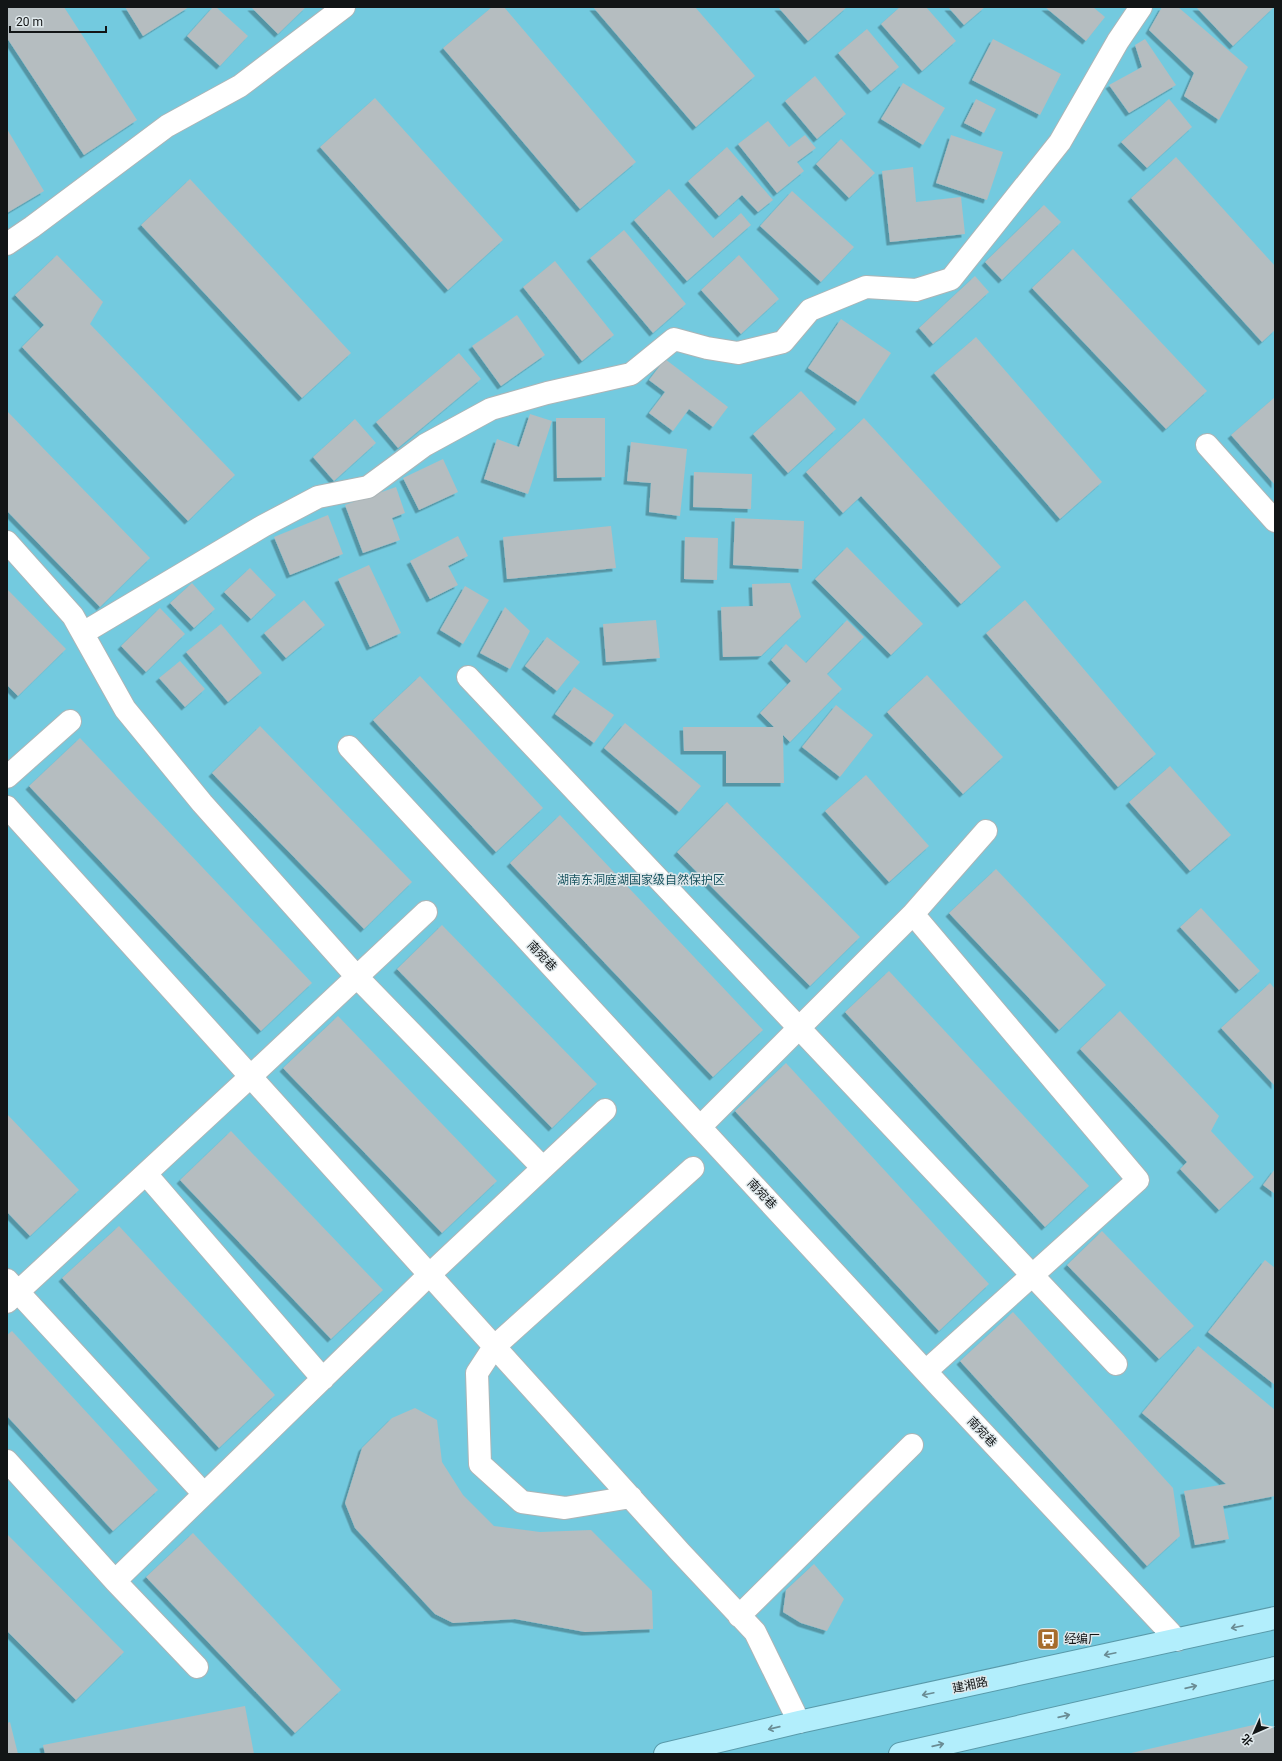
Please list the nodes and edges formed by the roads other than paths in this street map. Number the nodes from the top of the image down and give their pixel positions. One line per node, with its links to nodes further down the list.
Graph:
1 (344, 7): 3 (street)
2 (1141, 7): 7 (street)
3 (7, 244)
4 (1207, 445): 5 (street)
5 (1275, 521)
6 (7, 542): 7 (street)
7 (83, 633): 16 (street)
8 (468, 677): 17 (street)
9 (70, 721): 11 (street)
10 (349, 748): 20 (street, 南宛巷)
11 (7, 777)
12 (7, 807): 18 (street)
13 (986, 832): 15 (street)
14 (426, 912): 16 (street)
15 (913, 914): 17 (street); 25 (street)
16 (357, 977): 18 (street); 21 (street)
17 (799, 1028): 20 (street); 25 (street)
18 (250, 1078): 23 (street); 24 (street)
19 (605, 1110): 21 (street)
20 (700, 1127): 29 (street, 南宛巷)
21 (543, 1168): 24 (street)
22 (693, 1168): 27 (street)
23 (146, 1174): 26 (street); 30 (street)
24 (429, 1275): 27 (street); 30 (street)
25 (1032, 1275): 28 (street); 29 (street)
26 (11, 1292): 33 (street)
27 (494, 1347): 34 (street); 34 (street)
28 (1116, 1364)
29 (926, 1371): 38 (street, 南宛巷)
30 (323, 1379): 33 (street)
31 (912, 1445): 36 (street)
32 (7, 1461): 35 (street)
33 (204, 1494): 35 (street)
34 (631, 1497): 36 (street)
35 (115, 1581): 39 (street)
36 (739, 1616): 41 (street)
37 (1275, 1618): 38 (main road, 建湘路, one-way to 38)
38 (1177, 1640): 41 (main road, 建湘路, one-way to 41)
39 (197, 1667)
40 (1275, 1668): 43 (main road, one-way to 40)
41 (799, 1722): 42 (main road, 建湘路, one-way to 42)
42 (665, 1754)
43 (900, 1754)

